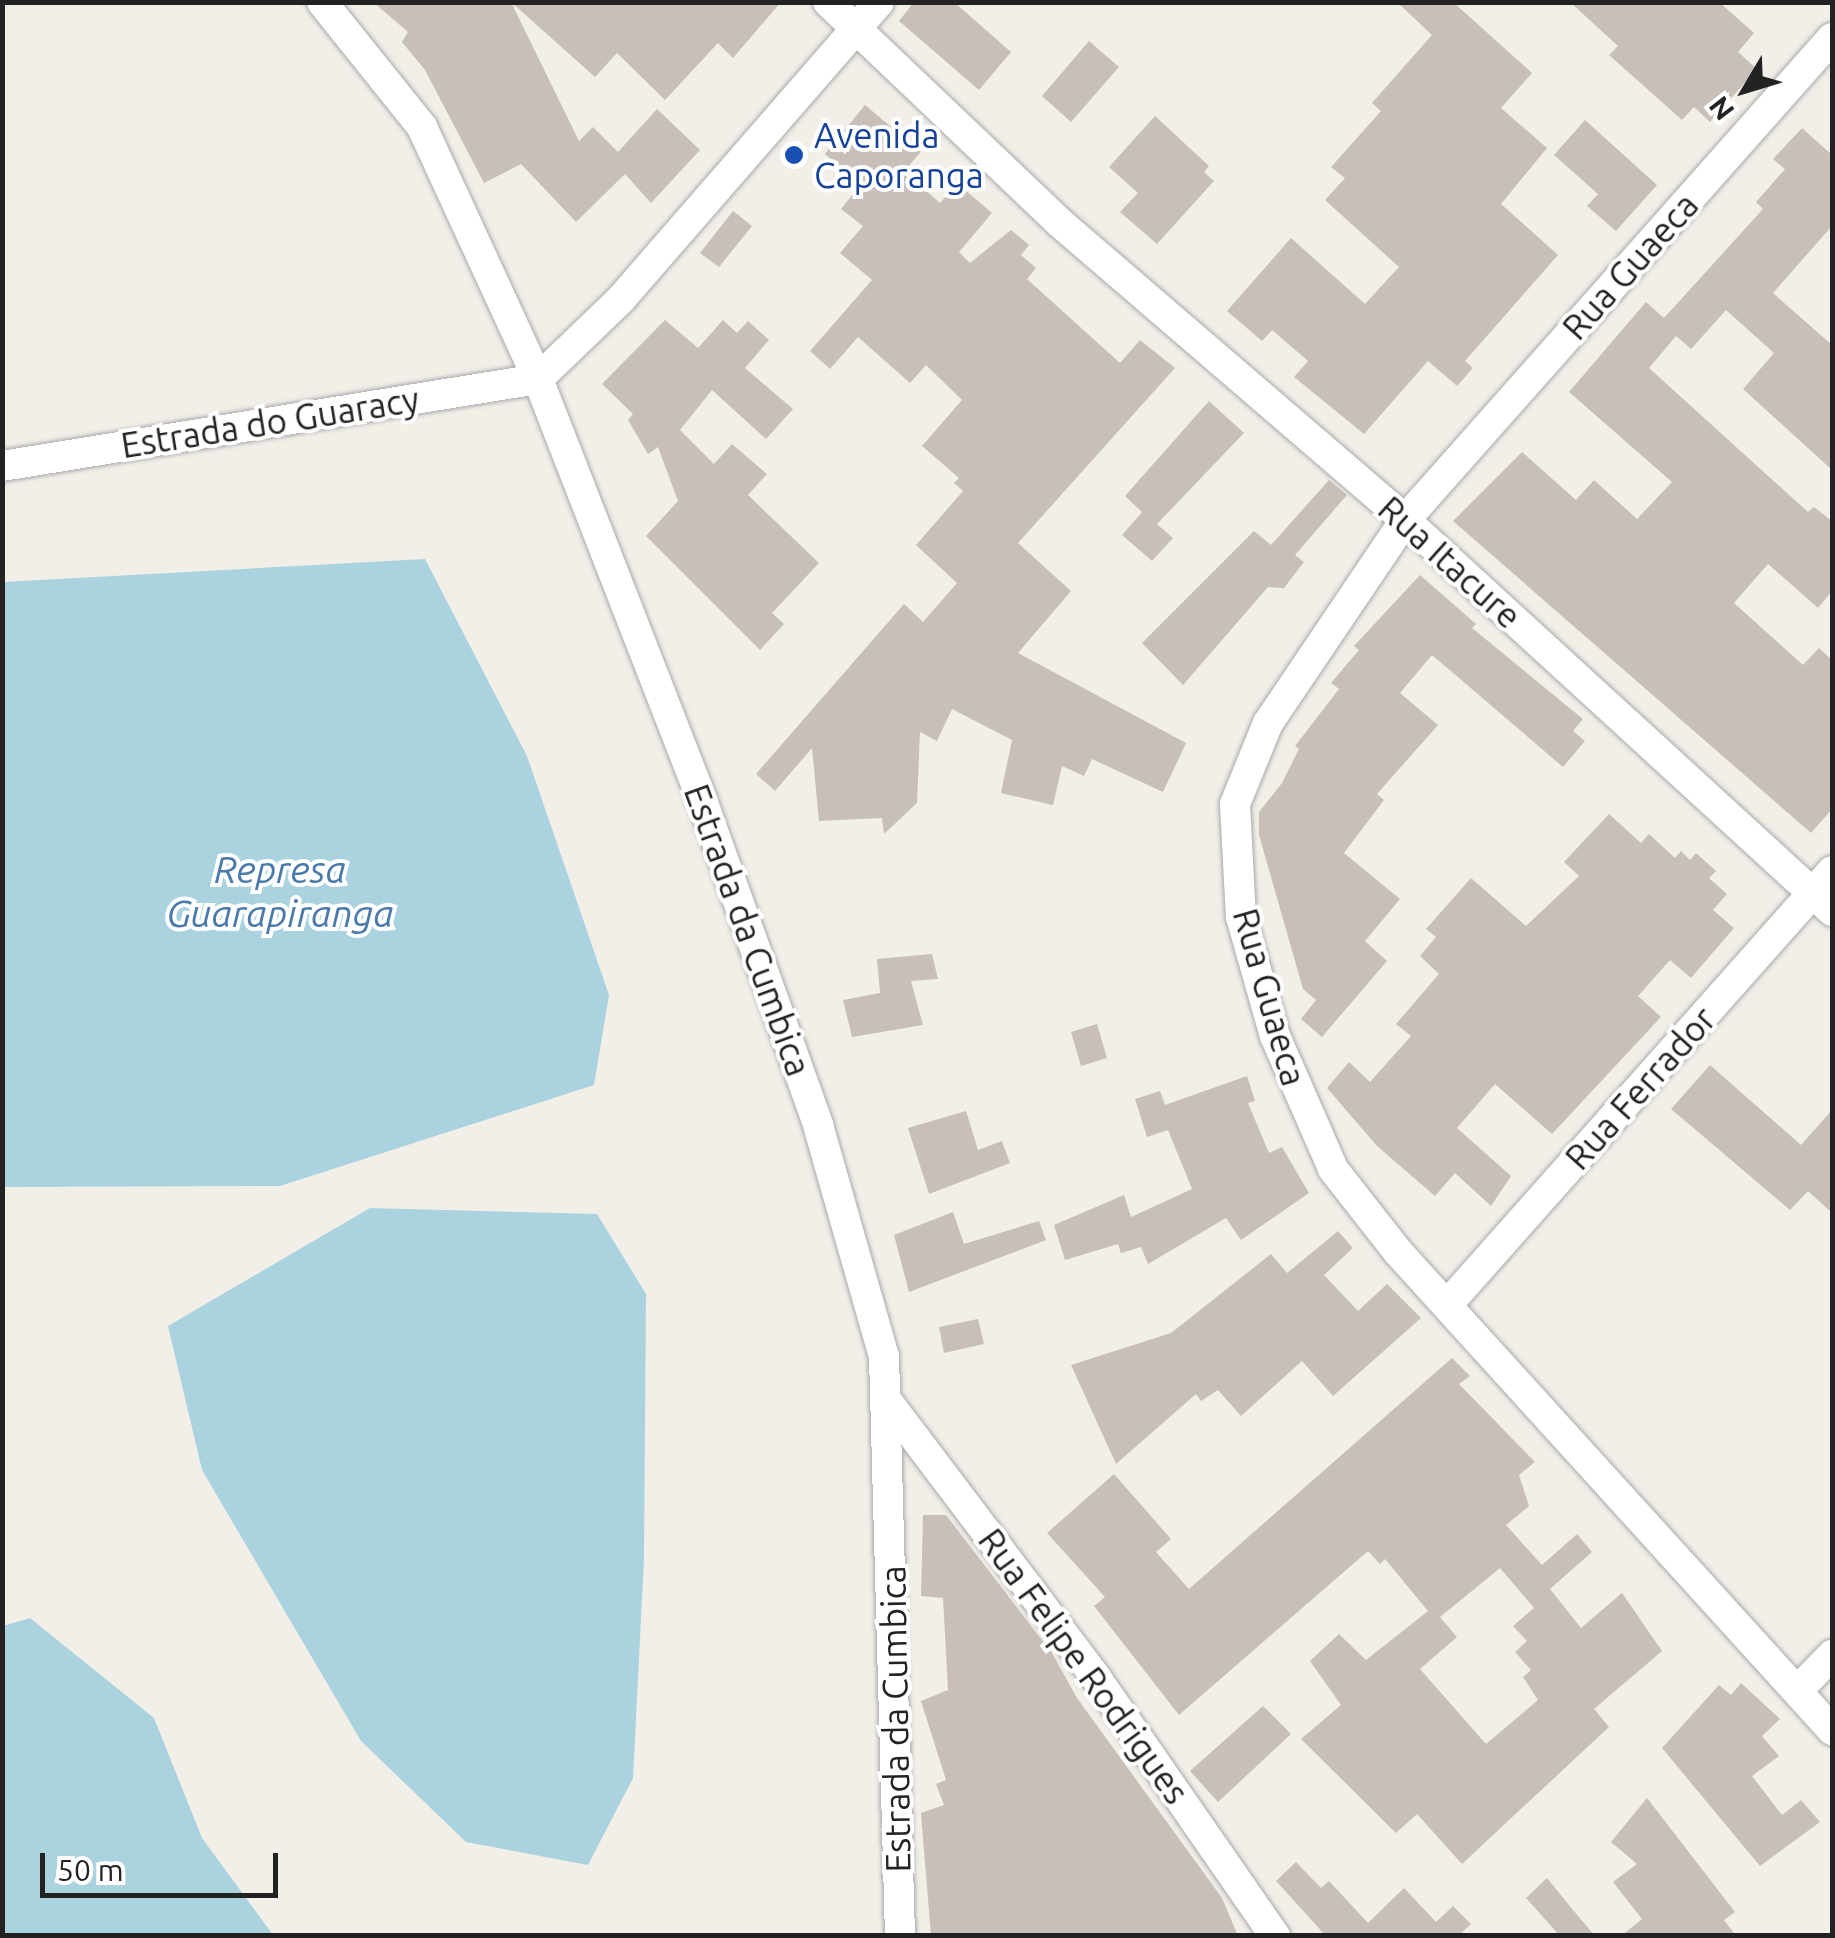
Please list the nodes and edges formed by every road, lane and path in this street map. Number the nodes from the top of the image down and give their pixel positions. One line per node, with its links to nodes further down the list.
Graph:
1 (322, 2): 6 (street, Estrada da Cumbica)
2 (828, 2): 4 (street, Rua Itacure)
3 (879, 2): 4 (street)
4 (856, 28): 6 (street); 8 (street, Rua Itacure)
5 (1832, 38): 8 (street, Rua Guaeca)
6 (538, 379): 7 (street, Estrada do Guaracy); 11 (street, Estrada da Cumbica)
7 (2, 466)
8 (1405, 520): 9 (street, Rua Itacure); 10 (street, Rua Guaeca)
9 (1826, 891): 10 (street, Rua Ferrador)
10 (1447, 1305): 13 (street, Rua Guaeca)
11 (887, 1401): 15 (street, Rua Felipe Rodrigues); 16 (street, Estrada da Cumbica)
12 (1832, 1655): 13 (street)
13 (1798, 1690): 14 (street, Rua Guaeca)
14 (1832, 1730)
15 (1264, 1928)
16 (900, 1936)

